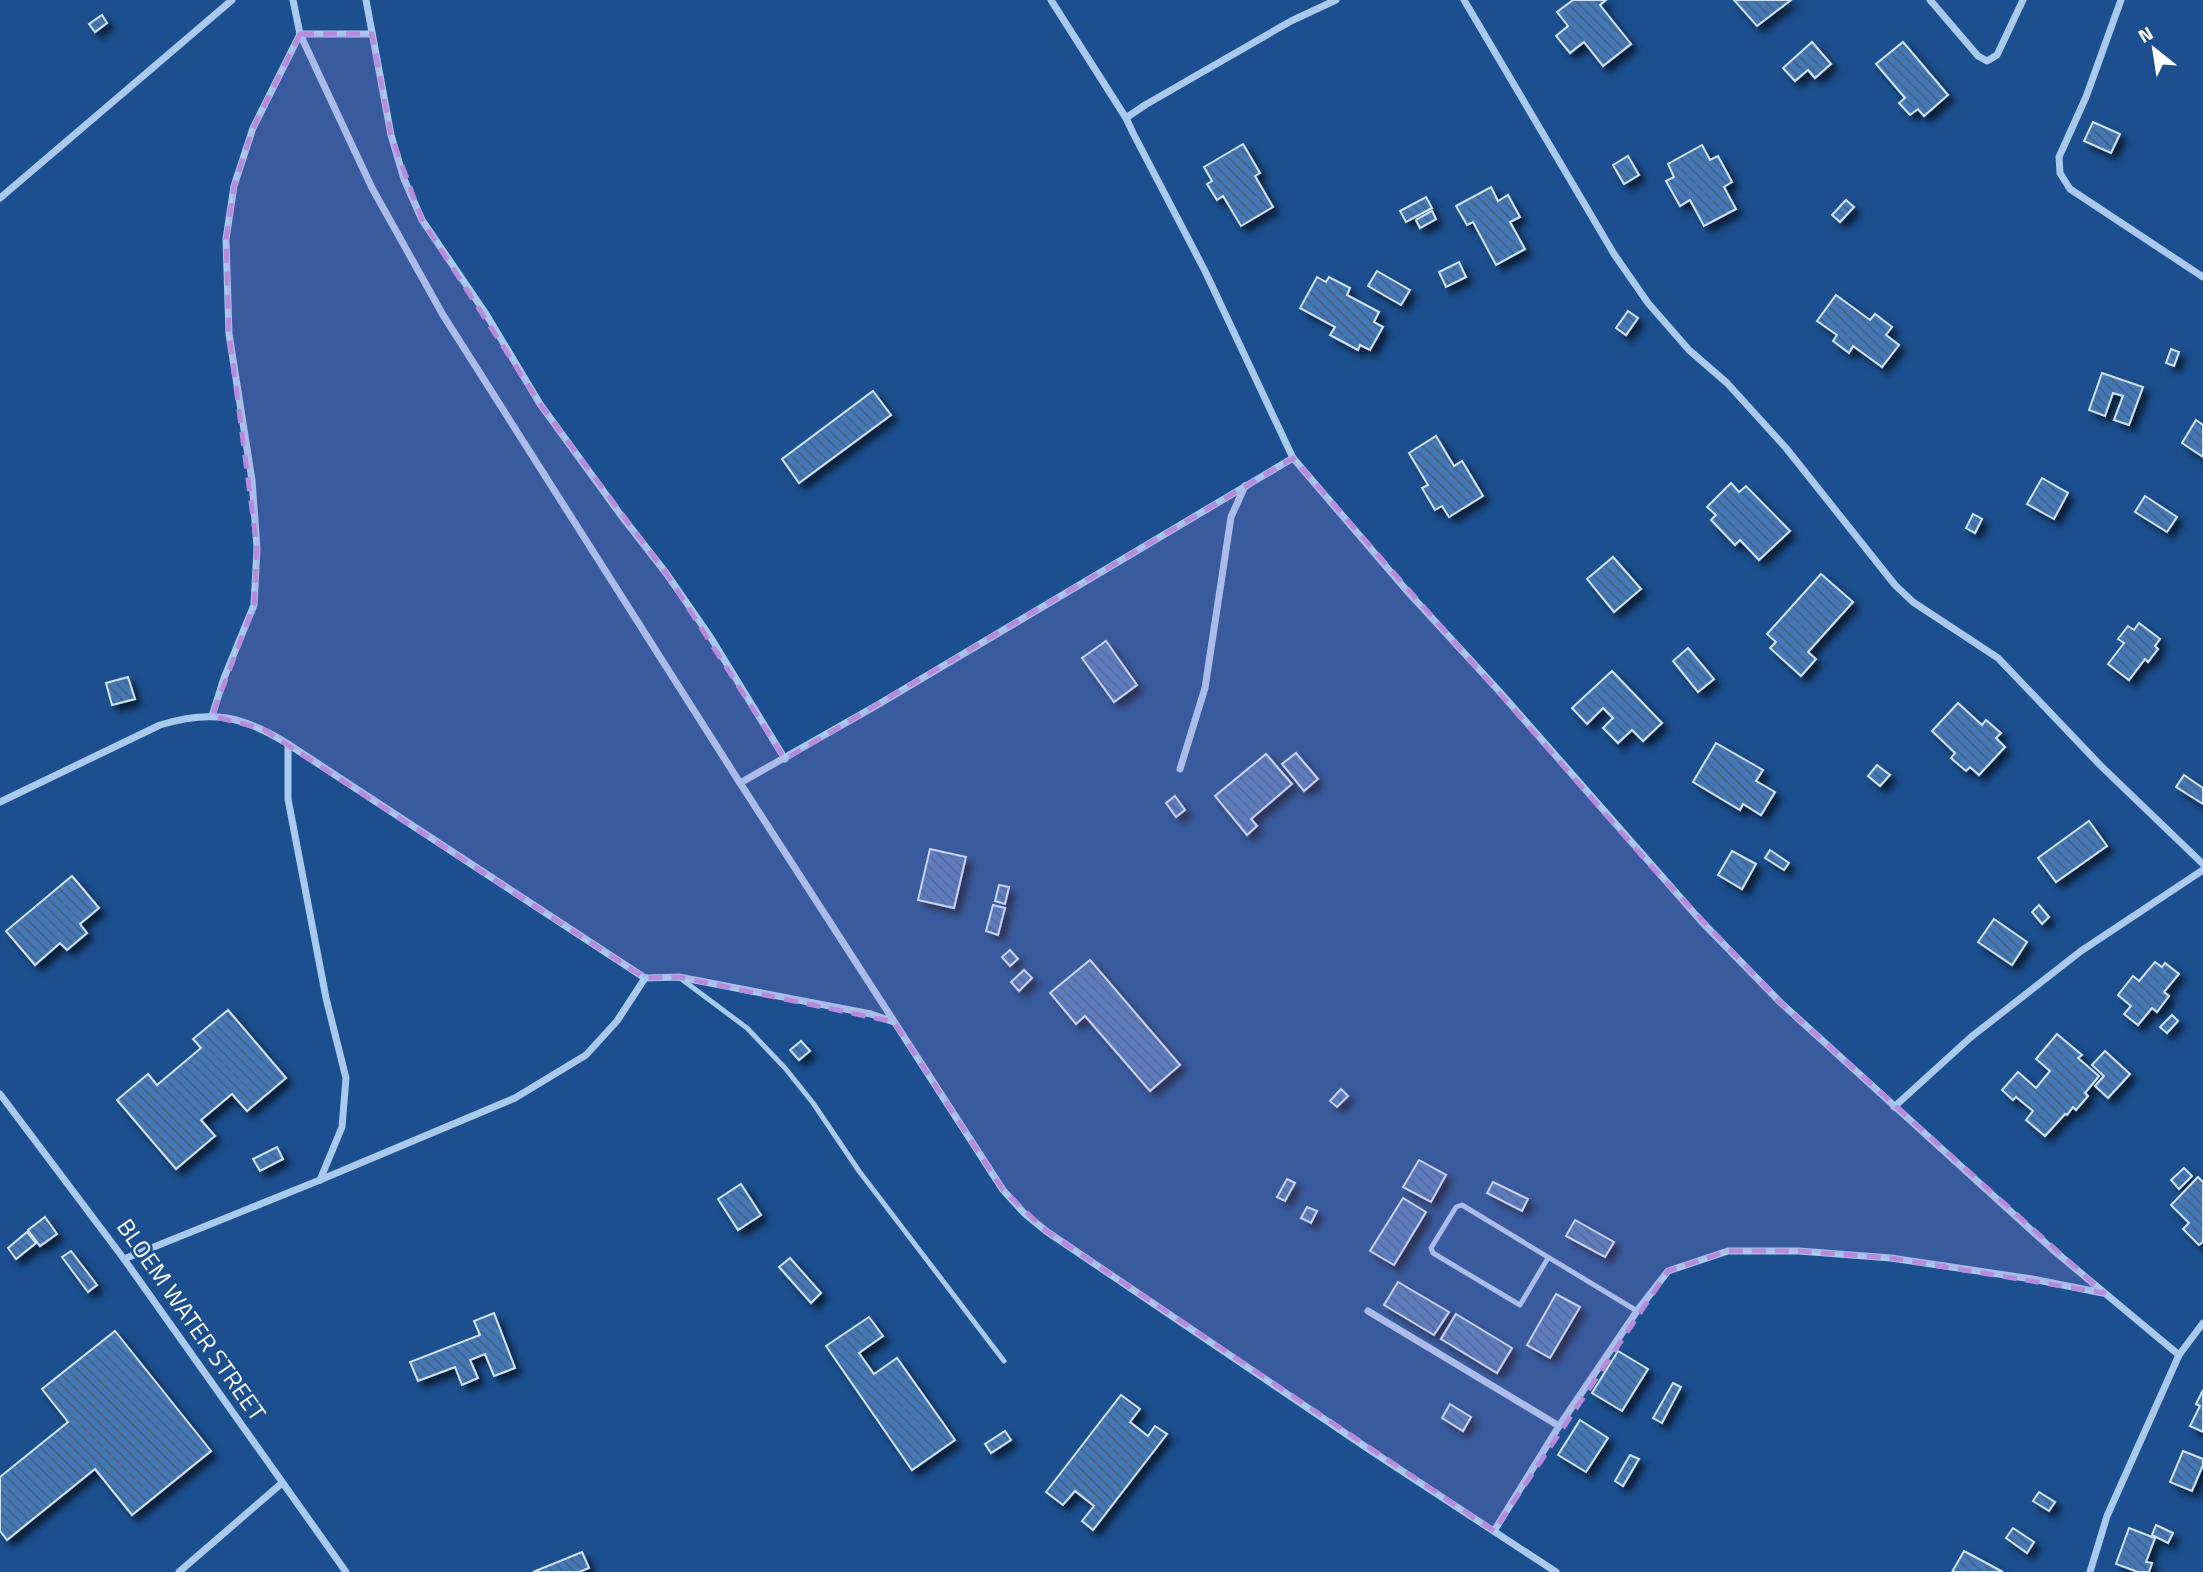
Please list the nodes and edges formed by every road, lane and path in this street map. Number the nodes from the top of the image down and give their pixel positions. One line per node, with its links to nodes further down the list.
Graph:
1 (232, 0): 13 (street)
2 (293, 0): 10 (street)
3 (366, 0): 11 (street)
4 (1051, 0): 12 (street)
5 (1336, 0): 12 (street)
6 (1464, 0): 23 (street)
7 (1930, 0): 8 (street)
8 (2023, 0)
9 (2121, 0): 14 (street)
10 (300, 34): 11 (street); 17 (street); 21 (street)
11 (372, 34): 19 (street)
12 (1126, 118): 15 (street)
13 (0, 198)
14 (2203, 277)
15 (1293, 458): 16 (street); 29 (street)
16 (1246, 485): 19 (street); 20 (street)
17 (212, 716): 18 (street); 22 (street)
18 (288, 744): 26 (street); 30 (street)
19 (785, 759): 21 (street)
20 (1180, 769)
21 (740, 783): 27 (street)
22 (0, 802)
23 (2203, 864)
24 (2203, 870): 29 (street)
25 (679, 977): 26 (street); 27 (street); 38 (lane)
26 (645, 978): 30 (street)
27 (894, 1022): 41 (street)
28 (0, 1094): 32 (street, BLOEM WATER STREET)
29 (1894, 1107): 33 (street)
30 (320, 1180): 32 (street)
31 (1548, 1258): 31 (lane); 35 (lane)
32 (124, 1259): 40 (street, BLOEM WATER STREET)
33 (2104, 1293): 35 (street); 37 (street)
34 (1368, 1311): 39 (street)
35 (1637, 1311): 39 (street)
36 (2203, 1323): 37 (street)
37 (2179, 1354): 45 (street)
38 (1004, 1361)
39 (1559, 1426): 41 (street)
40 (282, 1483): 42 (street); 43 (street, BLOEM WATER STREET)
41 (1494, 1531): 44 (street)
42 (179, 1572)
43 (346, 1572)
44 (1556, 1572)
45 (2090, 1572)

